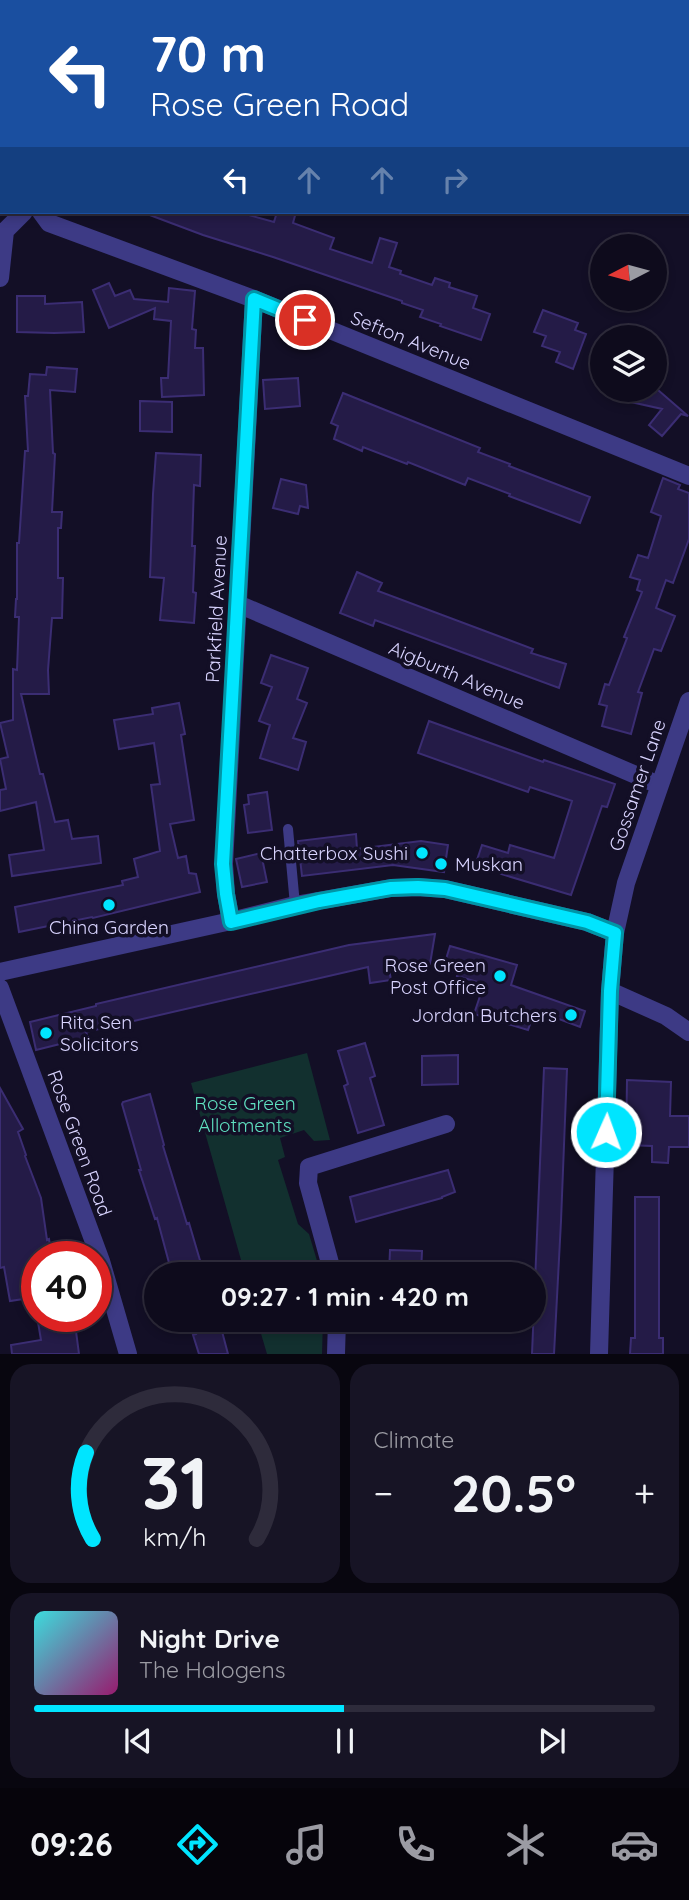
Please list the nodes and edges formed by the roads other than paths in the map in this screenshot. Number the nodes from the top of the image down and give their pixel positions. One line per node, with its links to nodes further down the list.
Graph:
1 (22, 214): 3 (street)
2 (43, 214): 4 (street, Sefton Avenue)
3 (0, 278)
4 (254, 299): 5 (street, Sefton Avenue); 6 (street, Parkfield Avenue)
5 (689, 476)
6 (237, 604): 8 (street, Aigburth Avenue); 11 (street, Parkfield Avenue)
7 (689, 701): 8 (street, Gossamer Lane)
8 (659, 785): 12 (street, Gossamer Lane)
9 (288, 830): 10 (lane)
10 (295, 905): 11 (street); 12 (street)
11 (231, 922): 13 (street)
12 (615, 933): 15 (street, Gossamer Lane)
13 (0, 972)
14 (0, 988): 20 (street, Rose Green Road)
15 (610, 991): 16 (street); 22 (street, Gossamer Lane)
16 (689, 1032)
17 (446, 1124): 18 (street)
18 (330, 1262)
19 (337, 1332): 21 (street)
20 (128, 1354)
21 (337, 1354)
22 (598, 1354)

